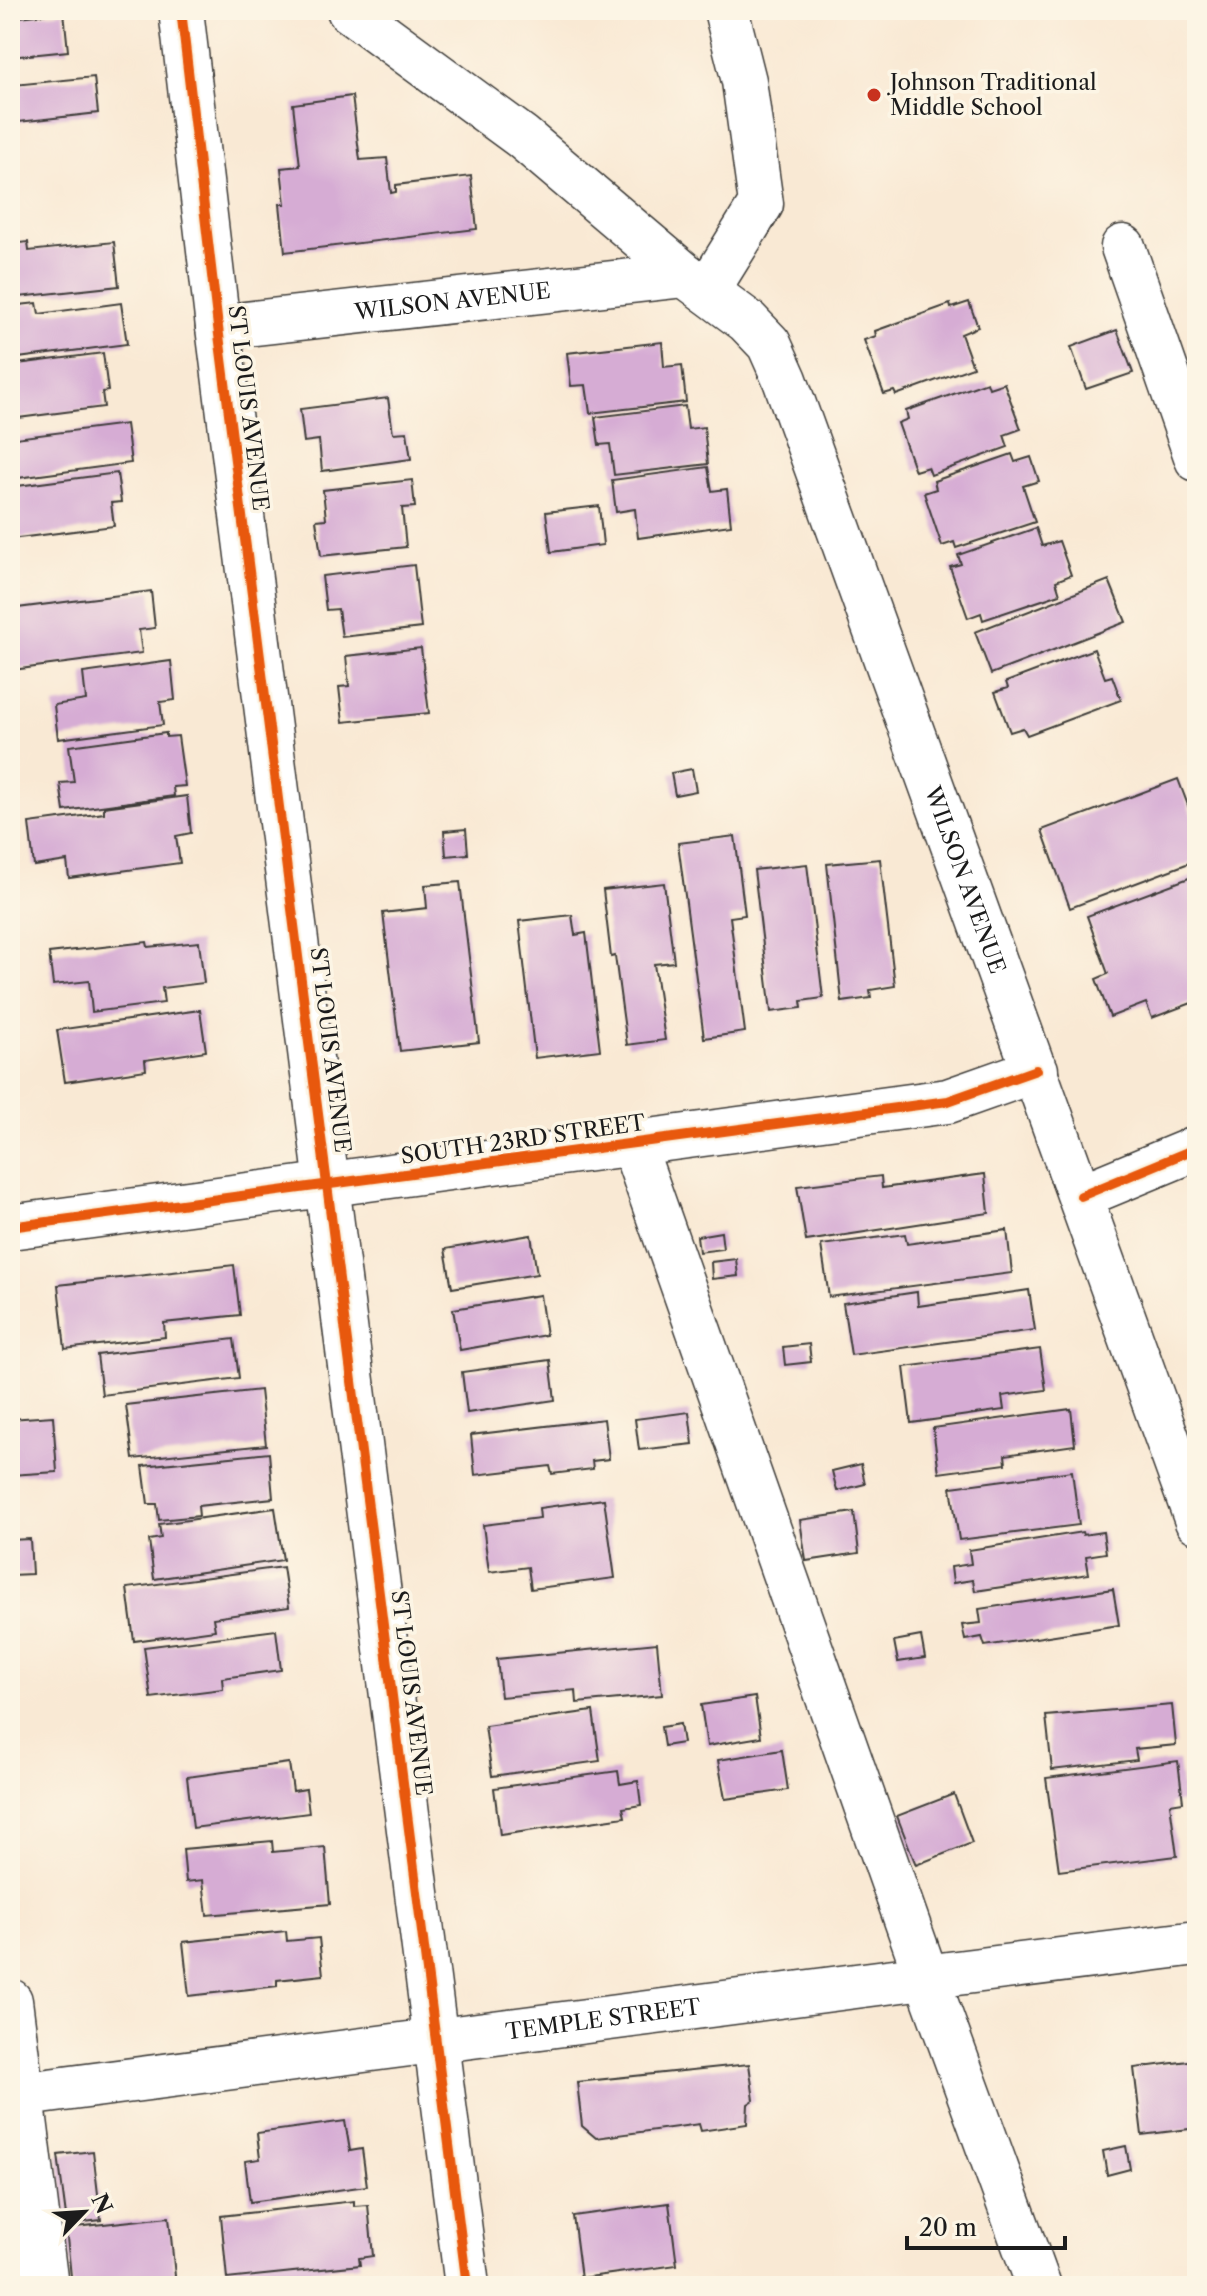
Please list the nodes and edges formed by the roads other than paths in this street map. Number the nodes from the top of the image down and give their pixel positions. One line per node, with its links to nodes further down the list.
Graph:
1 (181, 10): 6 (street, ST LOUIS AVENUE)
2 (349, 10): 5 (street, WILSON AVENUE)
3 (726, 10): 5 (street)
4 (1123, 247): 7 (street)
5 (696, 283): 6 (street, WILSON AVENUE); 8 (street, WILSON AVENUE)
6 (218, 327): 11 (street, ST LOUIS AVENUE)
7 (1197, 459)
8 (1036, 1070): 9 (street, SOUTH 23RD STREET); 12 (street, WILSON AVENUE)
9 (633, 1144): 11 (street, SOUTH 23RD STREET); 16 (street)
10 (1197, 1148): 12 (street)
11 (329, 1186): 13 (street, SOUTH 23RD STREET); 18 (street, ST LOUIS AVENUE)
12 (1081, 1196): 14 (street, WILSON AVENUE)
13 (10, 1227)
14 (1197, 1521)
15 (1197, 1943): 16 (street, TEMPLE STREET)
16 (926, 1976): 18 (street, TEMPLE STREET); 22 (street)
17 (10, 2001): 19 (street)
18 (435, 2043): 19 (street, TEMPLE STREET); 21 (street, ST LOUIS AVENUE)
19 (15, 2095): 20 (street)
20 (46, 2286)
21 (467, 2286)
22 (1039, 2286)

